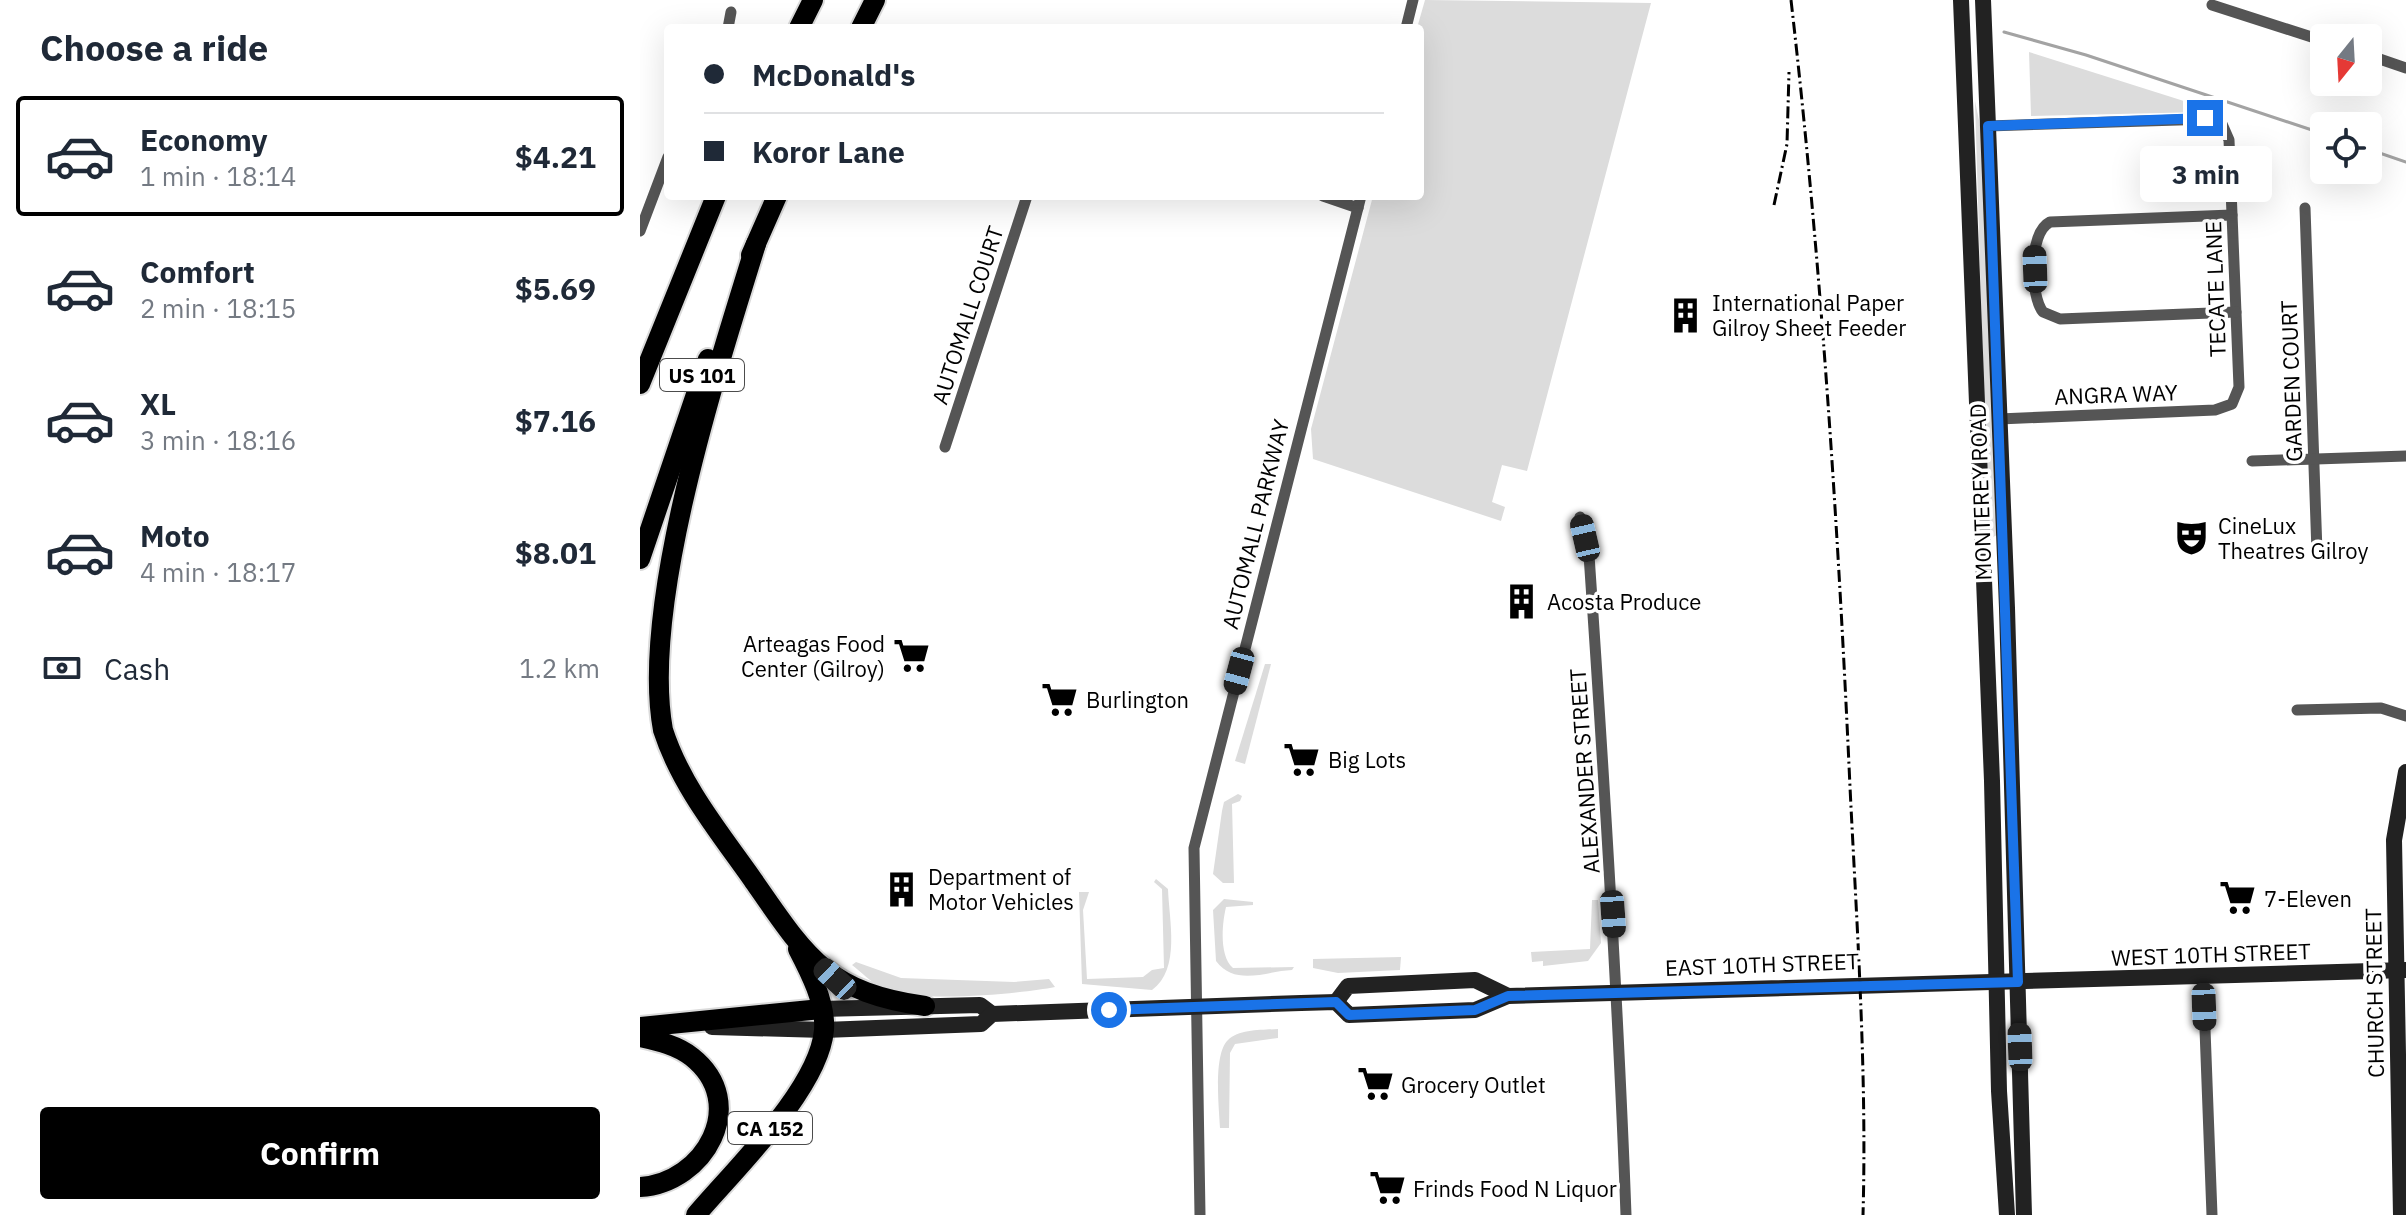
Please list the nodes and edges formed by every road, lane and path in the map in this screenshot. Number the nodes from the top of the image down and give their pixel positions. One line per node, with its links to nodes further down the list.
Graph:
1 (813, 0): 9 (highway)
2 (875, 0): 10 (highway)
3 (1413, 0): 11 (street)
4 (1961, 0): 42 (main road, MONTEREY ROAD)
5 (1983, 0): 15 (main road, MONTEREY ROAD)
6 (2212, 5): 12 (street)
7 (731, 12): 8 (street)
8 (729, 24)
9 (801, 24)
10 (863, 24)
11 (1407, 24)
12 (2310, 36)
13 (2382, 60): 14 (street)
14 (2406, 68)
15 (1988, 126): 22 (street, TECATE LANE); 28 (main road, MONTEREY ROAD)
16 (664, 168): 23 (street)
17 (714, 200): 26 (highway, US 101)
18 (775, 200): 24 (highway, US 101)
19 (1026, 200): 29 (street, AUTOMALL COURT)
20 (1360, 202): 48 (street, AUTOMALL PARKWAY)
21 (2305, 208): 31 (street, GARDEN COURT)
22 (2232, 215): 25 (street, TECATE LANE); 25 (street)
23 (640, 231)
24 (756, 244): 35 (highway, US 101); 39 (highway)
25 (2236, 312): 27 (street, TECATE LANE)
26 (640, 384)
27 (2232, 404): 28 (street, ANGRA WAY)
28 (1999, 419): 43 (main road, MONTEREY ROAD)
29 (945, 447)
30 (2406, 456): 31 (street)
31 (2313, 459): 32 (street); 34 (street, GARDEN COURT)
32 (2252, 461)
33 (1580, 517): 44 (street, ALEXANDER STREET)
34 (2317, 552)
35 (640, 559)
36 (2297, 710): 37 (street)
37 (2406, 716)
38 (2406, 772): 40 (main road, CHURCH STREET)
39 (779, 918): 47 (highway); 49 (highway)
40 (2401, 970): 41 (main road, WEST 10TH STREET); 62 (main road, CHURCH STREET)
41 (2203, 976): 43 (main road, WEST 10TH STREET); 61 (street)
42 (1996, 982): 43 (main road, EAST 10TH STREET); 44 (main road, EAST 10TH STREET); 59 (main road, MONTEREY ROAD)
43 (2018, 982): 60 (main road, MONTEREY ROAD)
44 (1618, 992): 45 (main road, EAST 10TH STREET); 58 (street, ALEXANDER STREET)
45 (1508, 996): 46 (main road, EAST 10TH STREET); 46 (main road, EAST 10TH STREET)
46 (1336, 1002): 48 (main road, EAST 10TH STREET)
47 (925, 1006): 49 (main road, EAST 10TH STREET); 50 (main road, EAST 10TH STREET)
48 (1196, 1007): 50 (main road, EAST 10TH STREET); 57 (street, AUTOMALL PARKWAY)
49 (821, 1009): 51 (highway, EAST 10TH STREET); 53 (highway, CA 152)
50 (992, 1014): 53 (main road, EAST 10TH STREET)
51 (662, 1026): 52 (highway); 53 (main road, EAST 10TH STREET)
52 (640, 1027)
53 (824, 1030): 56 (highway, CA 152)
54 (640, 1037): 55 (highway)
55 (640, 1187)
56 (696, 1215)
57 (1200, 1215)
58 (1626, 1215)
59 (2007, 1215)
60 (2024, 1215)
61 (2212, 1215)
62 (2401, 1215)

